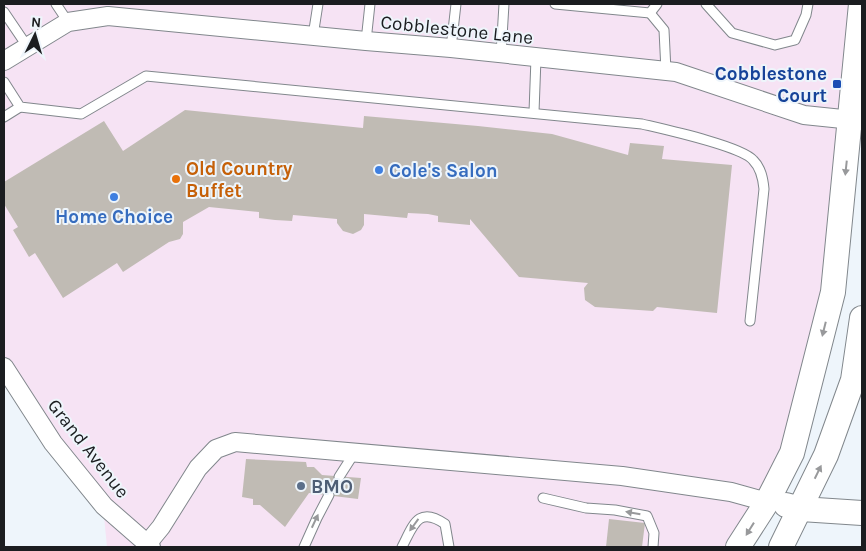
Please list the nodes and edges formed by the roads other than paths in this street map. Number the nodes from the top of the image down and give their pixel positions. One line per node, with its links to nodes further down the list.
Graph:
1 (56, 4): 13 (lane)
2 (318, 4): 14 (lane)
3 (370, 4): 15 (lane)
4 (456, 4): 17 (lane)
5 (504, 4): 18 (lane)
6 (556, 4): 12 (lane)
7 (657, 4): 12 (lane)
8 (706, 4): 9 (lane)
9 (808, 4)
10 (861, 4): 26 (main road)
11 (4, 12): 16 (lane)
12 (650, 13): 21 (lane)
13 (68, 22): 14 (street, Cobblestone Lane); 16 (street, Cobblestone Lane)
14 (313, 36): 15 (street, Cobblestone Lane)
15 (366, 41): 17 (street, Cobblestone Lane)
16 (27, 46): 20 (street, Cobblestone Lane)
17 (451, 48): 18 (street, Cobblestone Lane)
18 (501, 54): 19 (street, Cobblestone Lane)
19 (536, 58): 21 (street, Cobblestone Lane); 24 (lane)
20 (4, 61)
21 (666, 71): 26 (street, Cobblestone Lane)
22 (4, 82): 23 (lane)
23 (20, 107): 24 (lane); 25 (lane)
24 (534, 112): 28 (lane)
25 (4, 117)
26 (857, 120): 34 (main road, one-way to 34)
27 (862, 318): 35 (main road, one-way to 27)
28 (750, 321)
29 (4, 366): 37 (street, Grand Avenue)
30 (355, 452): 31 (lane); 34 (street); 37 (street)
31 (339, 476)
32 (329, 496): 38 (lane, one-way to 32)
33 (544, 498): 41 (lane, one-way to 33)
34 (767, 502): 35 (main road); 42 (main road, one-way to 42)
35 (801, 509): 36 (main road); 43 (main road)
36 (862, 513)
37 (149, 546)
38 (304, 547)
39 (402, 547): 40 (lane, one-way to 39)
40 (449, 547)
41 (653, 547)
42 (738, 547)
43 (781, 547)

